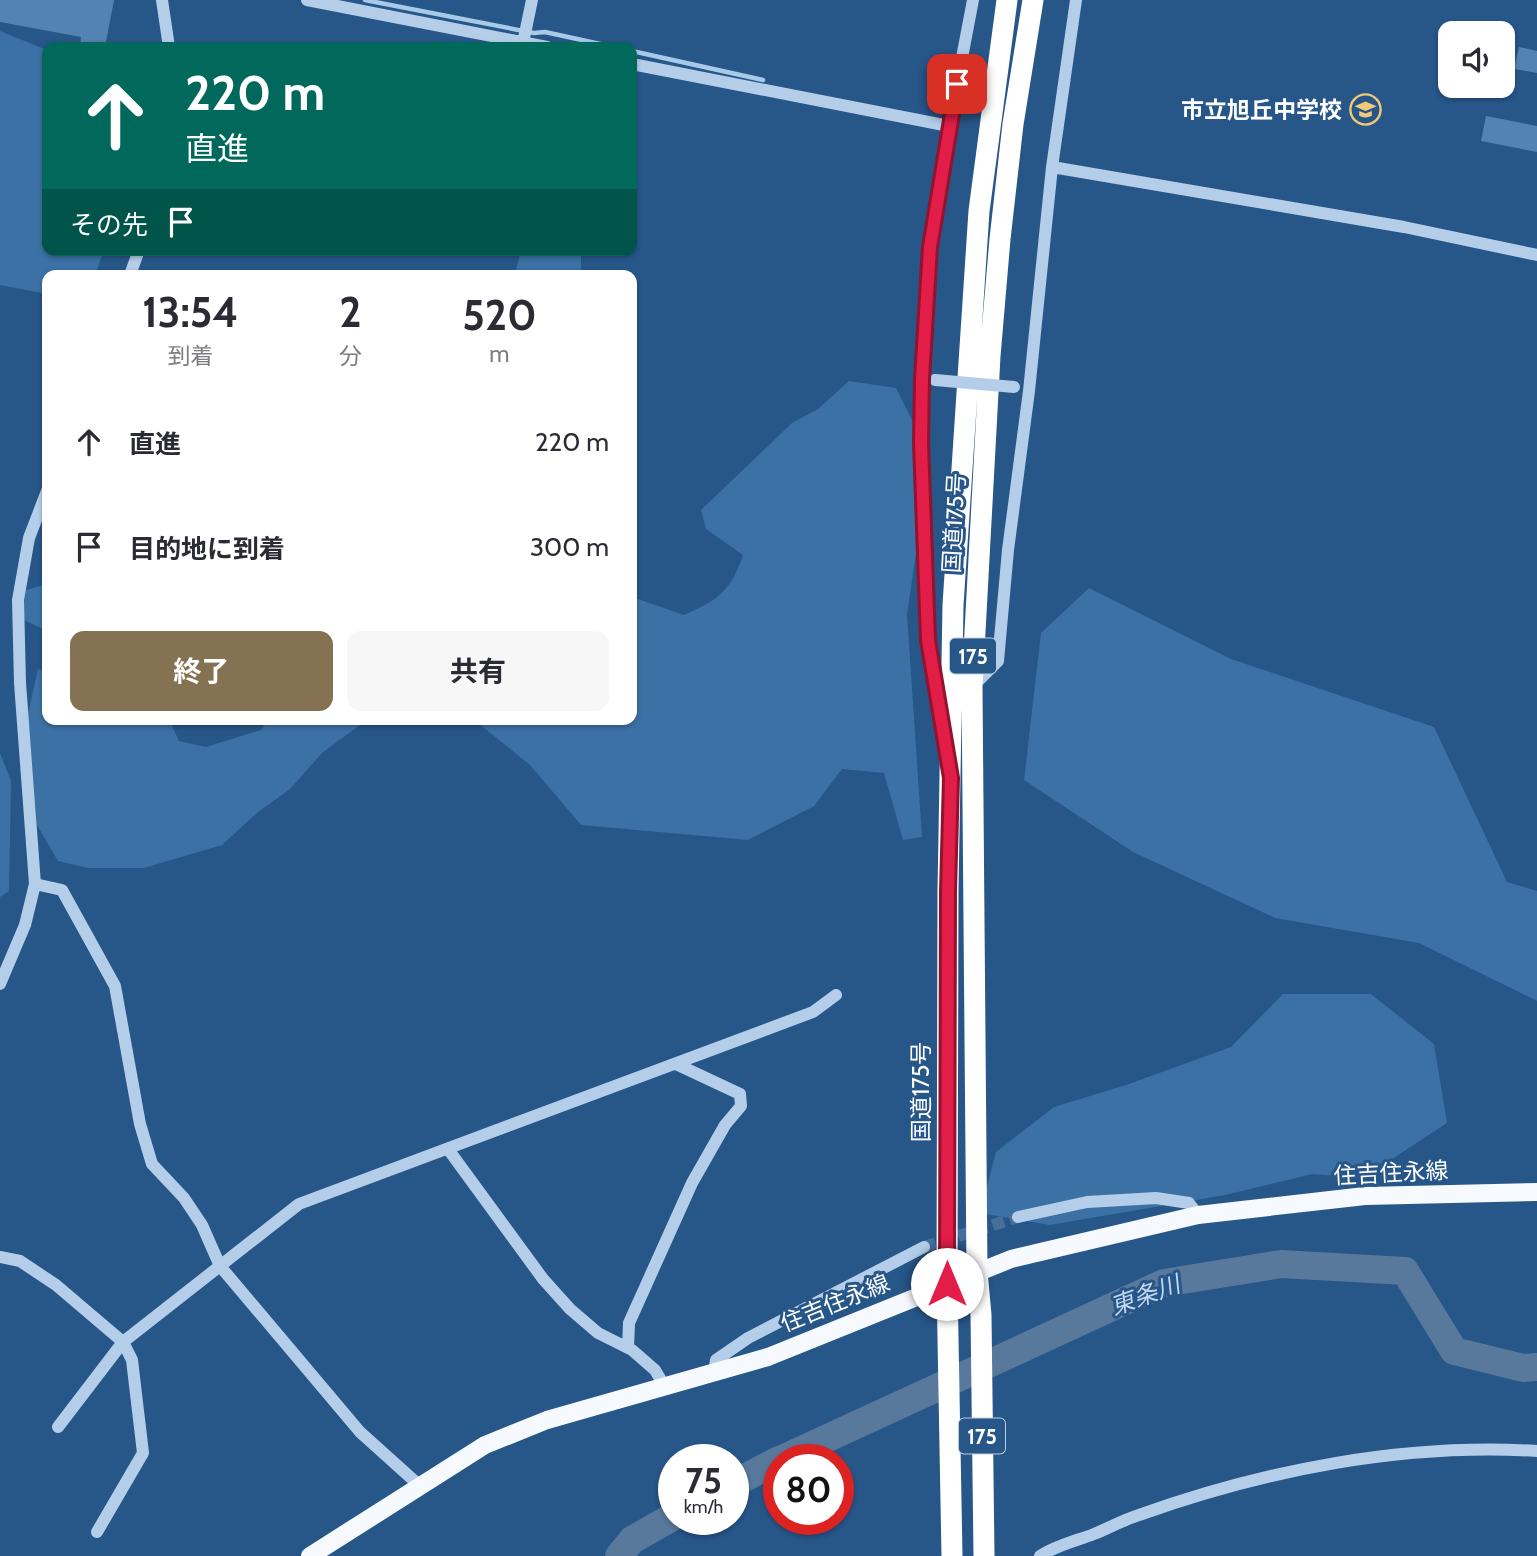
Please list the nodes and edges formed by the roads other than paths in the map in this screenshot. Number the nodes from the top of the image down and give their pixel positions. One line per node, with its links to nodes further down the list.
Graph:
1 (162, 0): 8 (street)
2 (307, 0): 9 (street)
3 (532, 0): 10 (street)
4 (973, 0): 12 (street)
5 (1007, 0): 19 (highway, 国道175号 / 175)
6 (1033, 0): 18 (highway, 国道175号 / 175)
7 (1076, 0): 13 (street)
8 (168, 42)
9 (518, 42)
10 (523, 42)
11 (637, 65): 12 (street)
12 (949, 126): 15 (street)
13 (1052, 167): 14 (street); 16 (street)
14 (1537, 255)
15 (929, 380): 16 (street, bridge); 19 (street)
16 (1029, 391): 18 (street)
17 (42, 504): 20 (street)
18 (972, 687): 31 (highway, 国道175号 / 175)
19 (951, 778): 32 (highway, 国道175号 / 175)
20 (35, 884): 21 (street); 30 (street)
21 (0, 984)
22 (836, 995): 23 (street)
23 (676, 1063): 24 (street); 34 (street)
24 (448, 1149): 30 (street); 34 (street)
25 (1537, 1192): 26 (main road, 住吉住永線)
26 (1198, 1215): 27 (street); 31 (main road, 住吉住永線)
27 (1018, 1217)
28 (924, 1247): 35 (street)
29 (0, 1256): 33 (street)
30 (220, 1266): 33 (street); 39 (street)
31 (977, 1272): 32 (main road, 住吉住永線); 43 (highway, 国道175号 / 175)
32 (947, 1284): 35 (main road, 住吉住永線); 42 (highway, 国道175号 / 175)
33 (123, 1342): 37 (street); 40 (street)
34 (628, 1348): 36 (street)
35 (715, 1373): 36 (main road, 住吉住永線)
36 (665, 1387): 39 (main road, 住吉住永線)
37 (58, 1427)
38 (1537, 1451): 44 (street)
39 (421, 1486): 41 (main road, 住吉住永線)
40 (97, 1532)
41 (310, 1556)
42 (952, 1556)
43 (984, 1556)
44 (1040, 1556)

